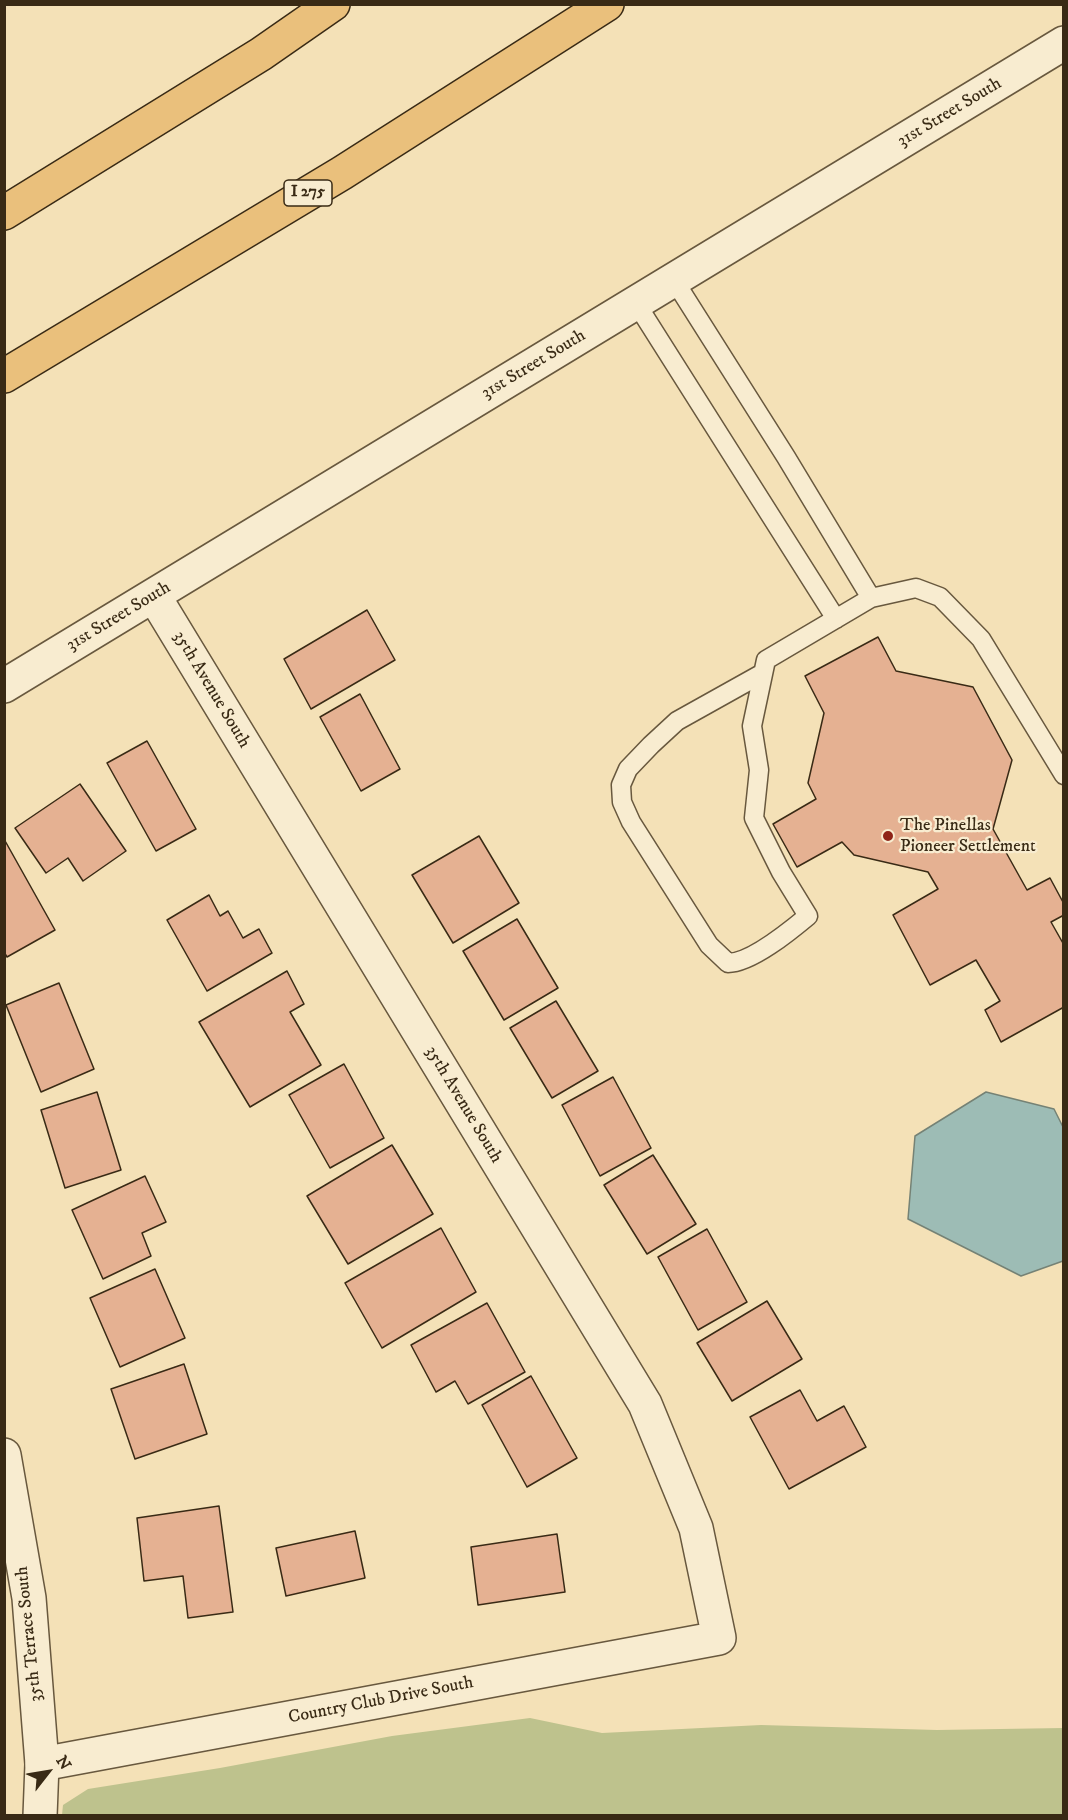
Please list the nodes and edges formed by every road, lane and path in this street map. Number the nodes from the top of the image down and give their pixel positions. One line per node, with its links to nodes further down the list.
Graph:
1 (333, 4): 4 (highway)
2 (607, 4): 7 (highway, I 275)
3 (1064, 44): 5 (street, 31st Street South)
4 (4, 213)
5 (674, 280): 6 (street, 31st Street South); 9 (lane)
6 (636, 303): 8 (street, 31st Street South); 10 (lane)
7 (4, 376)
8 (154, 596): 12 (street, 31st Street South); 15 (street, 35th Avenue South)
9 (871, 598): 10 (lane); 13 (lane)
10 (836, 619): 11 (lane)
11 (763, 673): 11 (lane)
12 (4, 686)
13 (1064, 775)
14 (4, 1455): 16 (street, 35th Terrace South)
15 (719, 1638): 16 (street, Country Club Drive South)
16 (42, 1764): 17 (street, 35th Terrace South)
17 (40, 1815)

